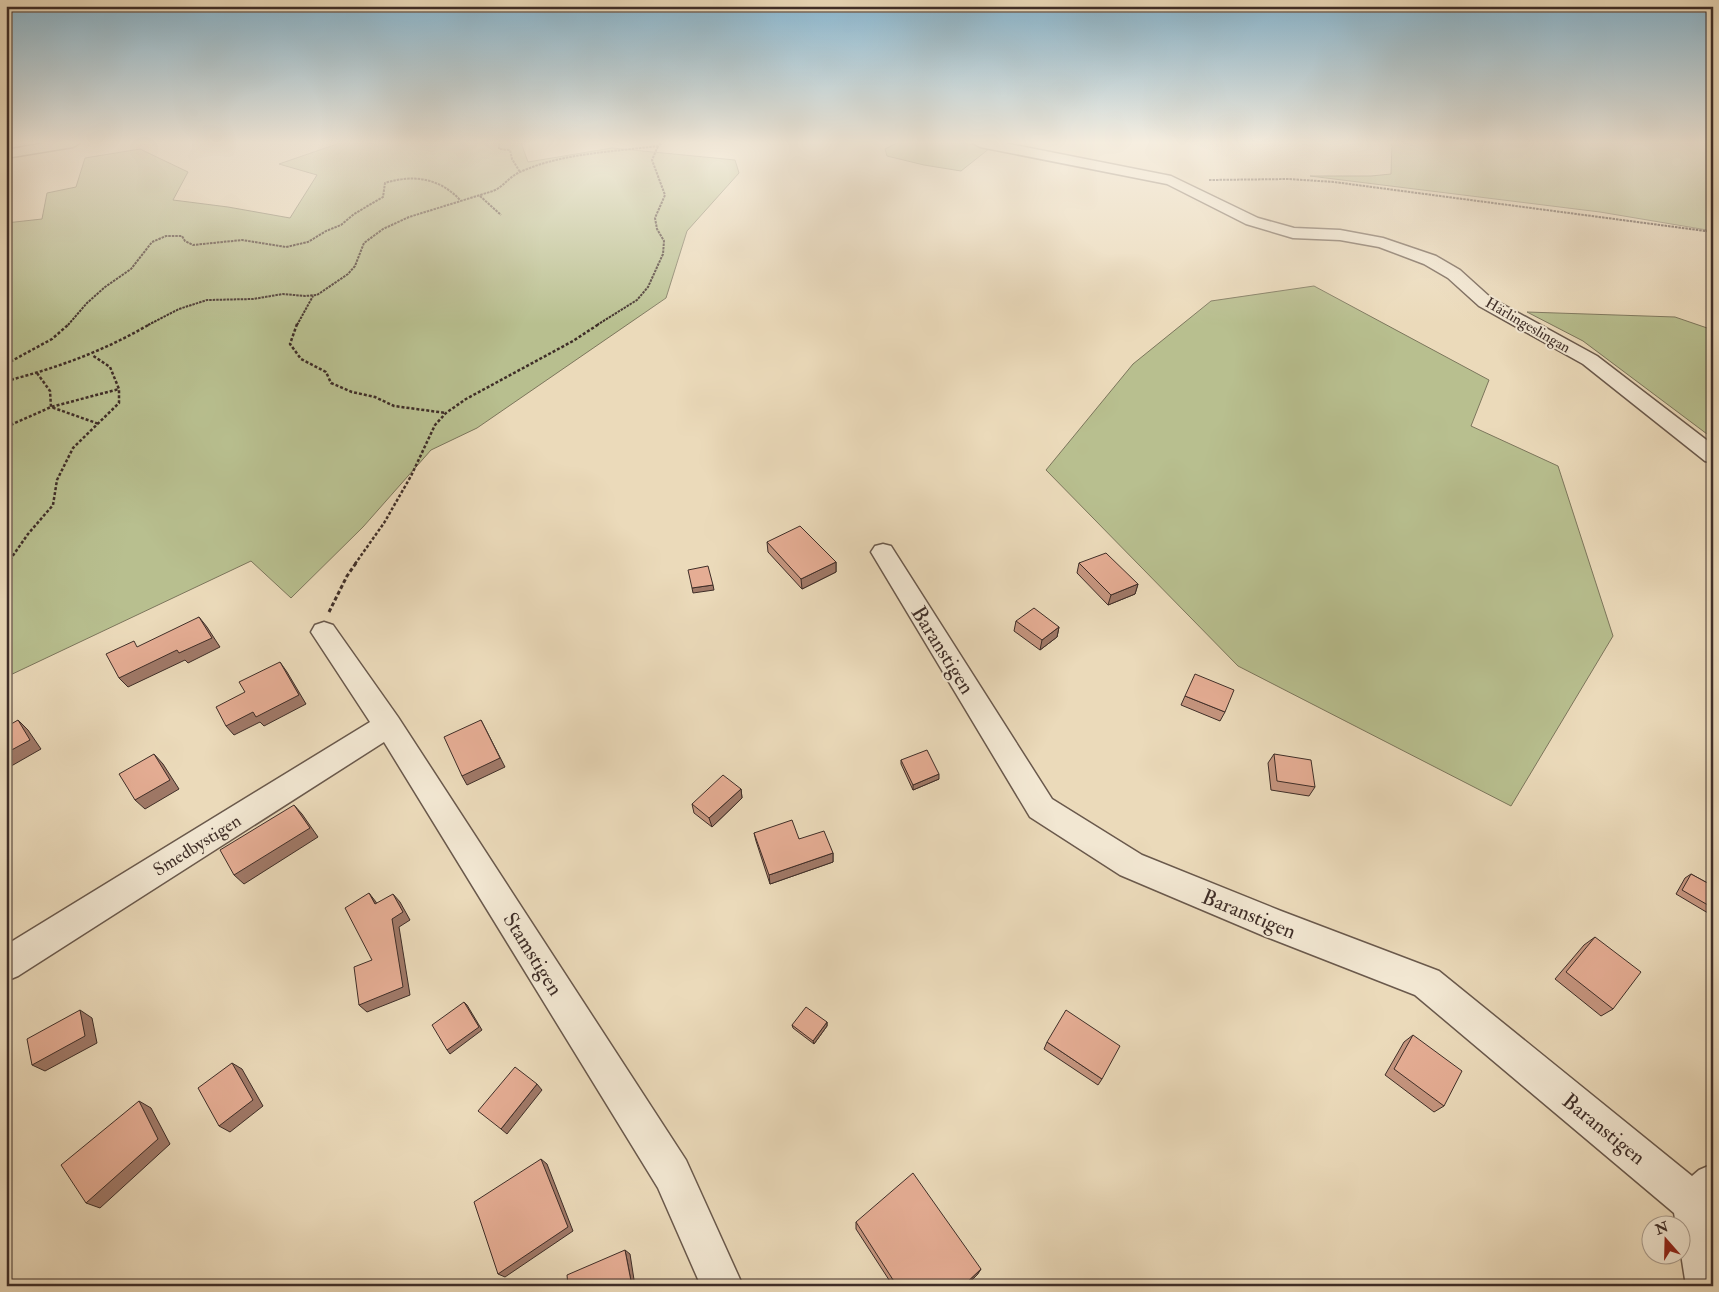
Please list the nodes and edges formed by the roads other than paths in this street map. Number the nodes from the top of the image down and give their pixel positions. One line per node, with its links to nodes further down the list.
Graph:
1 (1217, 203): 2 (street, Härlingeslingan)
2 (1713, 456)
3 (883, 552): 7 (street, Baranstigen)
4 (324, 632): 5 (street, Stamstigen)
5 (388, 725): 6 (street, Smedbystigen); 8 (street, Stamstigen)
6 (6, 964)
7 (1702, 1193): 9 (street)
8 (722, 1286)
9 (1707, 1286)

